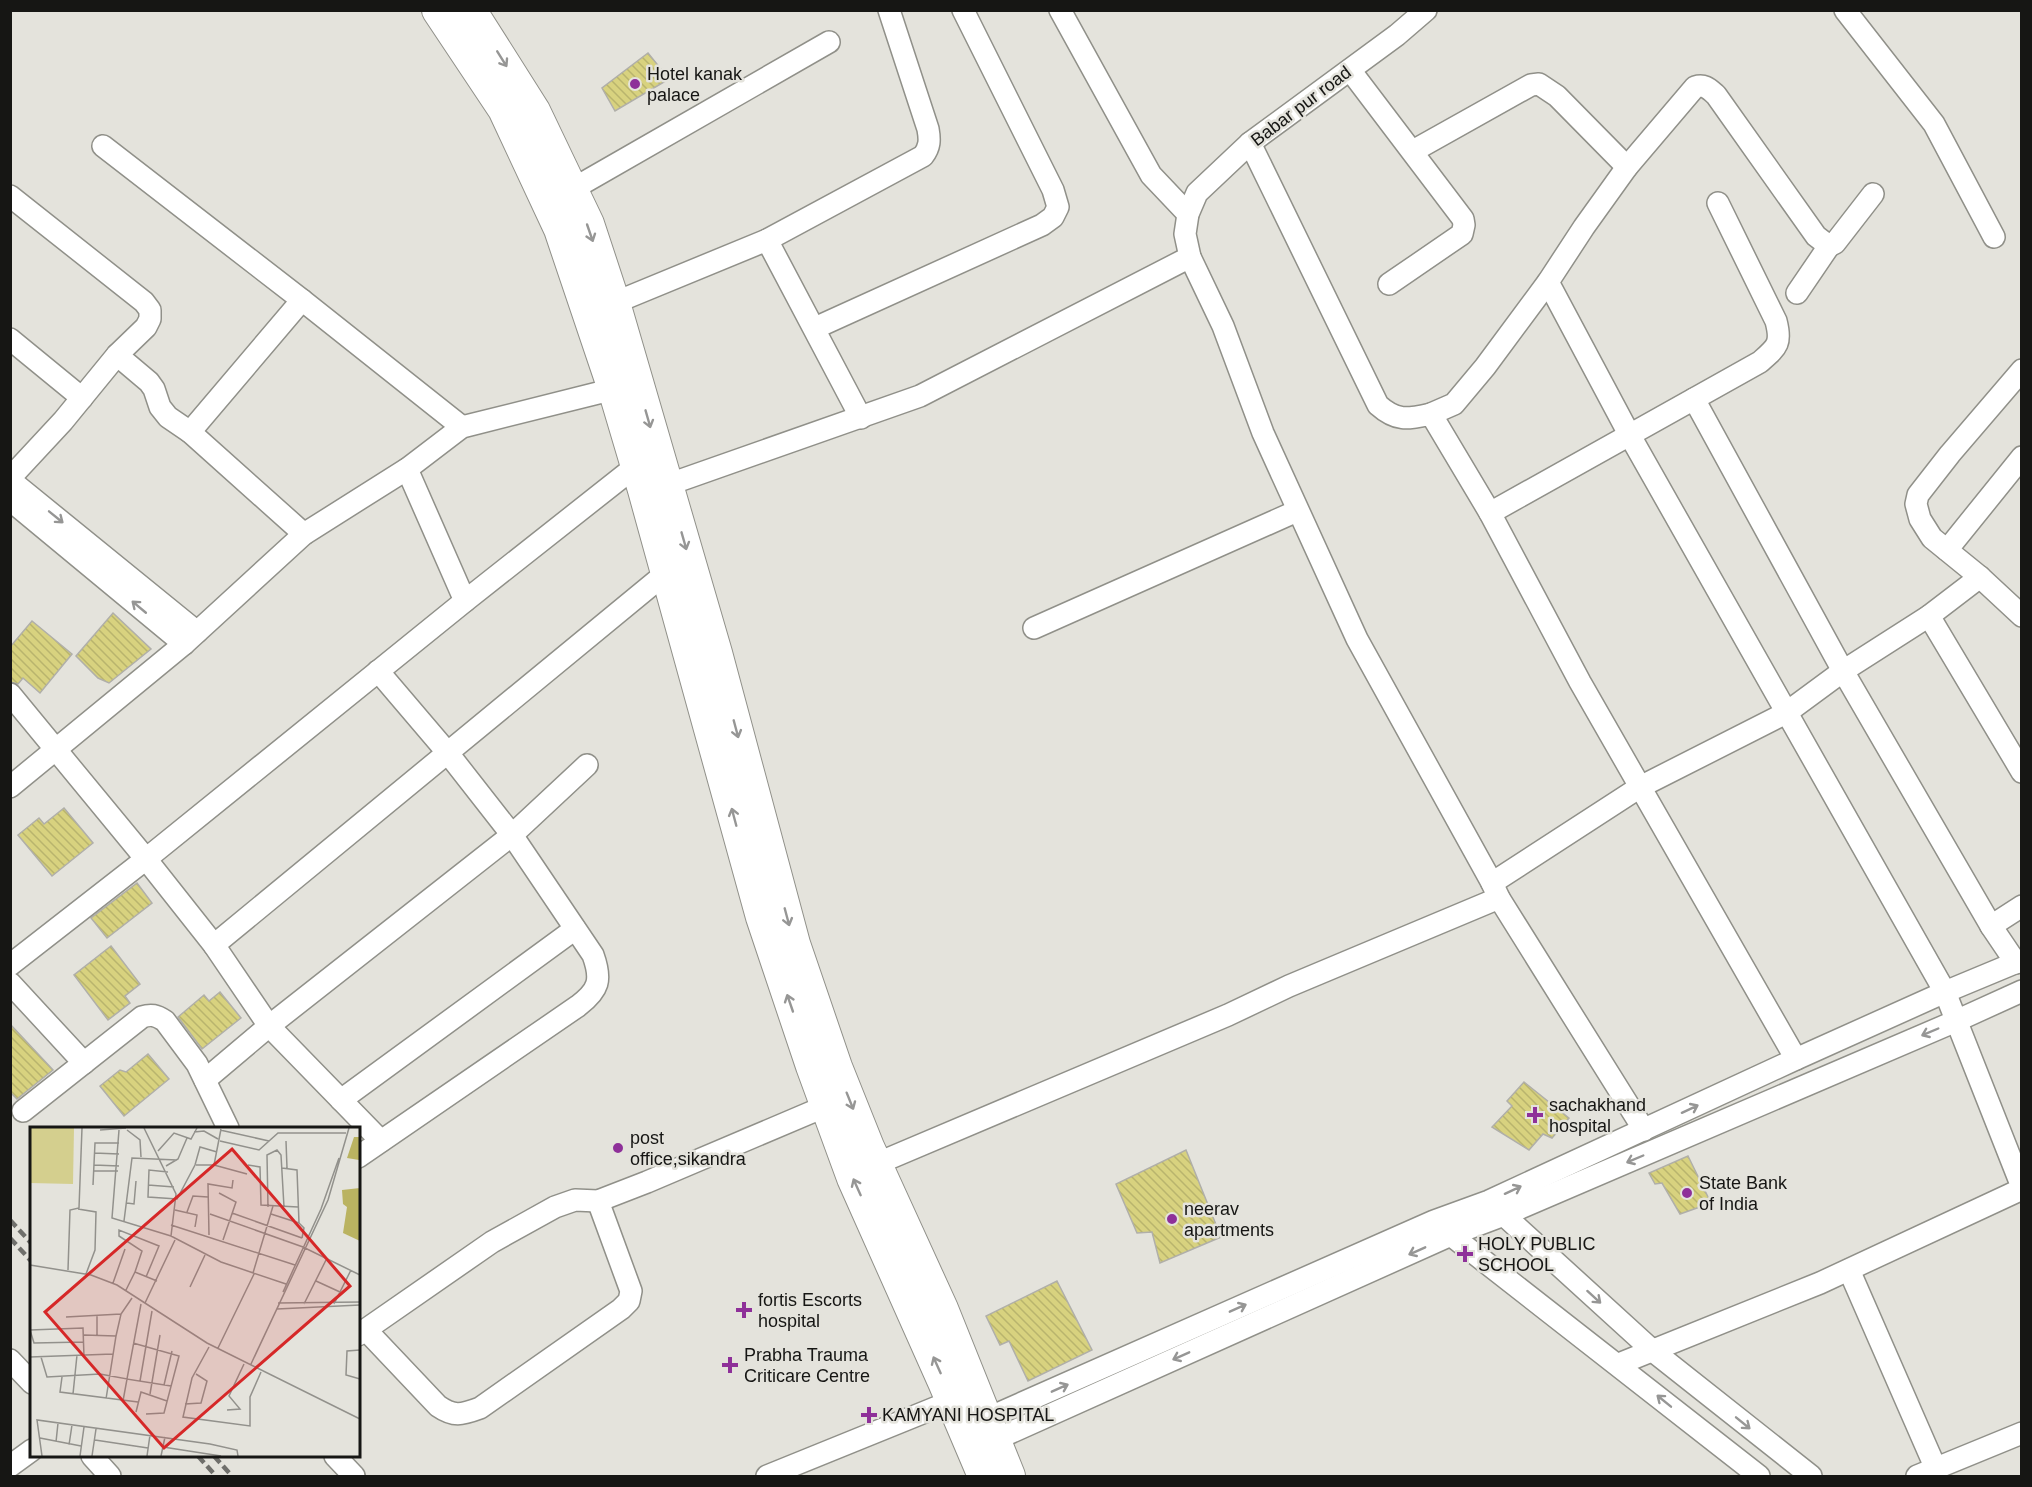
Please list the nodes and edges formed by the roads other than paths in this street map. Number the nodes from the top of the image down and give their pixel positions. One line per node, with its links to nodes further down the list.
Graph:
1 (438, 10): 32 (highway)
2 (470, 10): 14 (highway, one-way to 14)
3 (889, 10): 20 (street)
4 (963, 10): 28 (street)
5 (1060, 10): 18 (street)
6 (1845, 10): 19 (street)
7 (1427, 11): 9 (street, Babar pur road)
8 (829, 42): 14 (street)
9 (1350, 70): 10 (street, Babar pur road); 12 (street)
10 (1250, 143): 18 (street, Babar pur road); 35 (street)
11 (103, 146): 26 (street)
12 (1413, 151): 13 (street); 24 (street)
13 (1627, 167): 21 (street); 23 (street)
14 (571, 190): 27 (highway, one-way to 27)
15 (1873, 194): 21 (street)
16 (10, 196): 30 (street)
17 (1718, 203): 34 (street)
18 (1188, 214): 22 (street)
19 (1994, 237)
20 (767, 240): 27 (street); 28 (street)
21 (1829, 246): 25 (street)
22 (1190, 257): 36 (street); 46 (street)
23 (1548, 282): 35 (street); 39 (street)
24 (1389, 284)
25 (1797, 293)
26 (302, 300): 37 (street); 38 (street)
27 (614, 303): 44 (highway, one-way to 44)
28 (815, 328): 36 (street)
29 (10, 339): 33 (street)
30 (117, 355): 33 (street); 38 (street)
31 (2022, 370): 49 (street)
32 (614, 389): 37 (street); 41 (highway)
33 (82, 398): 43 (street)
34 (1694, 399): 39 (street); 58 (street)
35 (1431, 414): 47 (street)
36 (861, 418): 44 (street)
37 (462, 427): 42 (street)
38 (190, 432): 48 (street)
39 (1629, 434): 47 (street); 60 (street)
40 (2022, 457): 49 (street)
41 (636, 466): 50 (highway); 52 (street)
42 (407, 469): 48 (street); 52 (street)
43 (10, 479): 56 (street, one-way to 56)
44 (667, 485): 91 (highway, one-way to 91)
45 (10, 500): 56 (street, one-way to 45)
46 (1297, 511): 55 (street); 69 (street)
47 (1490, 513): 66 (street)
48 (304, 534): 56 (street)
49 (1947, 550): 51 (street)
50 (666, 573): 62 (street); 85 (highway, one-way to 50)
51 (1980, 577): 53 (street); 54 (street)
52 (465, 601): 57 (street)
53 (1929, 616): 58 (street); 64 (street)
54 (2022, 616)
55 (1034, 628)
56 (190, 638): 61 (street)
57 (378, 671): 62 (street); 68 (street)
58 (1843, 671): 60 (street); 71 (street)
59 (10, 694): 61 (street)
60 (1786, 713): 66 (street); 78 (street)
61 (57, 748): 65 (street); 68 (street)
62 (447, 752): 67 (street); 73 (street)
63 (587, 765): 67 (street)
64 (2022, 772)
65 (10, 787)
66 (1640, 787): 69 (street); 81 (street)
67 (512, 835): 72 (street); 80 (street)
68 (146, 859): 73 (street); 75 (street)
69 (1496, 891): 88 (street); 91 (street)
70 (2022, 906): 71 (street)
71 (1991, 926): 74 (street)
72 (575, 929): 84 (street); 89 (street)
73 (214, 945): 80 (street)
74 (2019, 962): 78 (street)
75 (10, 965)
76 (10, 983): 82 (street)
77 (2022, 990): 79 (street)
78 (1945, 992): 79 (street); 81 (street)
79 (1956, 1021): 92 (street); 94 (street, one-way to 94)
80 (269, 1026): 83 (street); 84 (street)
81 (1796, 1059): 88 (street, one-way to 81)
82 (84, 1063): 83 (street); 86 (street)
83 (205, 1080): 87 (street)
84 (341, 1100): 89 (street)
85 (826, 1106): 93 (street); 103 (highway, one-way to 85)
86 (23, 1111)
87 (228, 1127)
88 (1644, 1130): 94 (street, one-way to 88)
89 (381, 1141): 90 (street)
90 (360, 1156)
91 (876, 1164): 104 (highway)
92 (2022, 1188): 97 (street)
93 (598, 1201): 98 (street); 98 (street)
94 (1496, 1208): 95 (street); 96 (street); 99 (street, one-way to 99)
95 (1434, 1221): 96 (street); 104 (street, one-way to 95)
96 (1451, 1235): 101 (street); 104 (street, one-way to 104)
97 (1849, 1270): 99 (street); 110 (street)
98 (362, 1332)
99 (1653, 1351): 101 (street); 117 (street, one-way to 117)
100 (10, 1360): 102 (street)
101 (1619, 1364): 116 (street, one-way to 101)
102 (30, 1381)
103 (952, 1401): 113 (street); 114 (highway)
104 (990, 1430): 115 (highway)
105 (2022, 1433): 110 (street)
106 (30, 1451): 109 (street)
107 (94, 1457): 111 (street)
108 (337, 1457): 112 (street)
109 (10, 1466)
110 (1927, 1473)
111 (110, 1476)
112 (354, 1476)
113 (767, 1476)
114 (984, 1476)
115 (1009, 1476)
116 (1759, 1476)
117 (1810, 1476)

